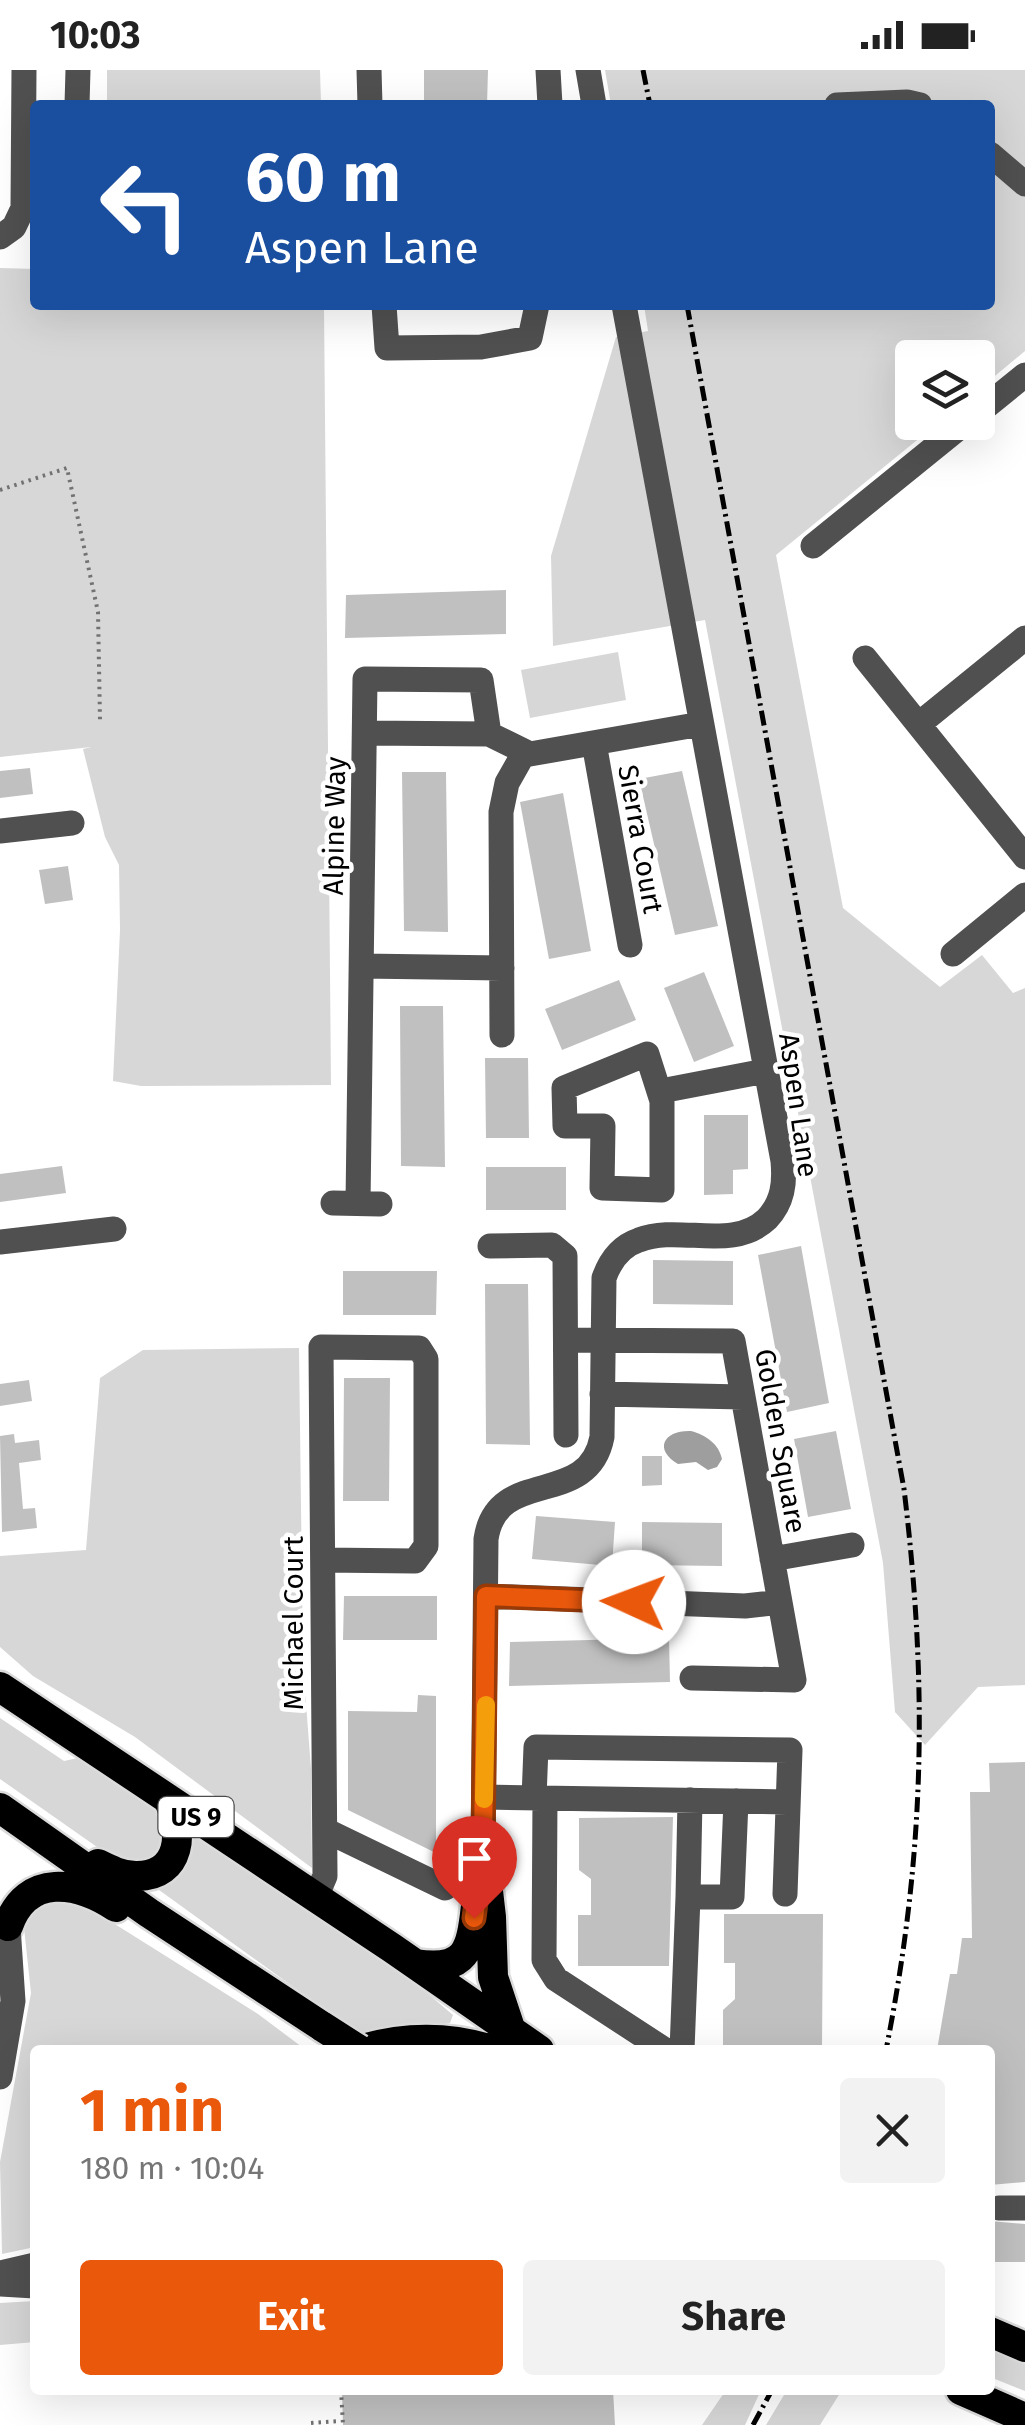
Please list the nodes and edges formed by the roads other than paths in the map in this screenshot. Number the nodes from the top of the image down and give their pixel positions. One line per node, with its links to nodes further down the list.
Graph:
1 (24, 70): 11 (street)
2 (78, 70): 6 (street)
3 (369, 70): 7 (street)
4 (548, 70): 8 (street)
5 (588, 70): 9 (street)
6 (77, 100)
7 (370, 100)
8 (550, 100)
9 (593, 100)
10 (995, 158): 12 (street)
11 (29, 181): 13 (street)
12 (1025, 184)
13 (0, 237)
14 (384, 310): 15 (street)
15 (536, 310)
16 (625, 310): 23 (street, Aspen Lane)
17 (1025, 375): 18 (street)
18 (995, 399)
19 (944, 440): 20 (street)
20 (814, 546)
21 (1025, 638): 24 (street)
22 (865, 658): 24 (street)
23 (701, 724): 27 (street); 38 (street, Aspen Lane)
24 (919, 724): 31 (street)
25 (365, 734): 26 (street, Alpine Way); 26 (street); 35 (street, Alpine Way)
26 (488, 734): 28 (street, Alpine Way)
27 (594, 743): 28 (street); 33 (street, Sierra Court)
28 (524, 753): 36 (street)
29 (72, 823): 30 (street)
30 (0, 831)
31 (1025, 857)
32 (1025, 896): 34 (street)
33 (630, 945)
34 (953, 954)
35 (362, 966): 36 (street); 40 (street, Alpine Way)
36 (502, 968): 37 (street)
37 (502, 1036)
38 (766, 1072): 39 (street); 45 (street, Aspen Lane)
39 (661, 1091): 39 (street)
40 (357, 1203)
41 (114, 1230): 42 (street)
42 (0, 1242)
43 (490, 1246): 44 (street)
44 (566, 1340): 45 (street); 48 (street)
45 (602, 1341): 46 (street, Aspen Lane); 47 (street, Golden Square)
46 (602, 1394): 47 (street); 52 (street, Aspen Lane)
47 (743, 1396): 50 (street, Golden Square)
48 (566, 1435)
49 (852, 1546): 50 (street)
50 (772, 1559): 53 (street, Golden Square)
51 (323, 1560): 51 (street, Michael Court); 63 (street, Michael Court)
52 (486, 1596): 53 (street); 56 (street, Aspen Lane)
53 (780, 1602): 54 (street, Golden Square)
54 (692, 1678)
55 (0, 1687): 58 (highway, US 9)
56 (484, 1797): 57 (street); 65 (street, Aspen Lane)
57 (540, 1798): 59 (street); 61 (street); 77 (street)
58 (168, 1799): 64 (highway); 69 (highway, US 9)
59 (690, 1800): 60 (street); 70 (street)
60 (736, 1801): 61 (street); 70 (street)
61 (787, 1802): 68 (street)
62 (0, 1808): 64 (highway)
63 (325, 1830): 67 (street); 69 (street, Michael Court)
64 (49, 1843): 72 (highway)
65 (483, 1848): 73 (highway); 74 (highway)
66 (0, 1888): 71 (highway)
67 (444, 1888)
68 (785, 1894)
69 (316, 1897): 73 (highway, US 9)
70 (688, 1897): 78 (street)
71 (8, 1926): 72 (highway); 79 (street)
72 (212, 1955): 75 (highway, bridge)
73 (415, 1964): 74 (highway, US 9)
74 (502, 2040): 76 (highway)
75 (351, 2045)
76 (390, 2045)
77 (657, 2045)
78 (682, 2045)
79 (0, 2076)
80 (30, 2266): 81 (street)
81 (0, 2273)
82 (0, 2284): 83 (street)
83 (30, 2286)
84 (995, 2320): 85 (highway)
85 (1025, 2332)
86 (995, 2334): 87 (highway)
87 (1025, 2347)
88 (972, 2395): 89 (highway)
89 (1025, 2418)

